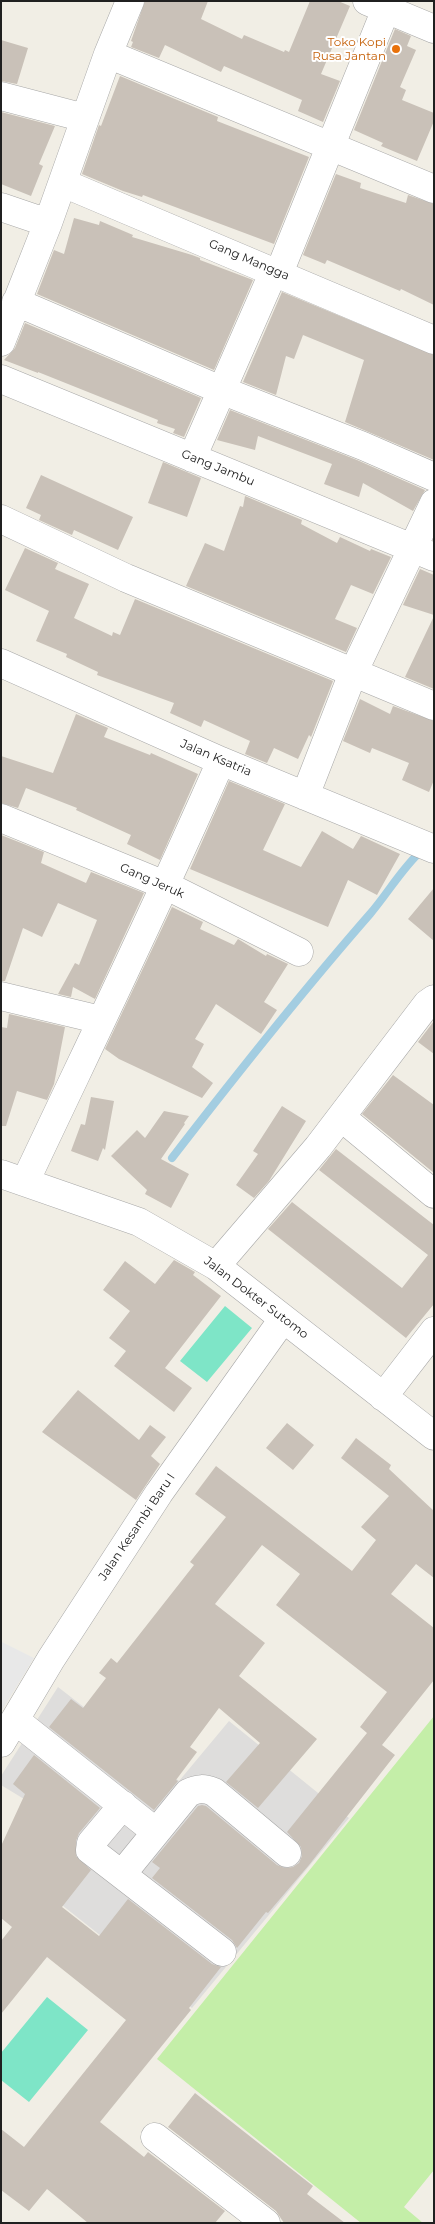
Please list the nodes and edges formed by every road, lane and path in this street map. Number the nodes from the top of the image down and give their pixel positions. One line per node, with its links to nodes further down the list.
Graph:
1 (130, 1): 4 (street)
2 (377, 5): 3 (street); 7 (street)
3 (434, 29)
4 (108, 54): 6 (street); 7 (street)
5 (1, 96): 6 (street)
6 (85, 118): 8 (street)
7 (330, 146): 9 (street); 12 (street)
8 (63, 183): 11 (street); 12 (street, Gang Mangga)
9 (434, 189)
10 (1, 207): 11 (street)
11 (48, 223): 13 (street)
12 (276, 272): 14 (street, Gang Mangga); 17 (street)
13 (16, 302): 15 (street); 17 (street)
14 (434, 340)
15 (1, 342)
16 (1, 379): 18 (street, Gang Jambu)
17 (221, 390): 18 (street); 19 (street)
18 (192, 458): 22 (street, Gang Jambu)
19 (434, 477)
20 (434, 503): 22 (street)
21 (1, 519): 24 (street)
22 (423, 553): 24 (street)
23 (1, 663): 26 (street, Jalan Ksatria)
24 (353, 673): 25 (street); 27 (street)
25 (434, 706)
26 (221, 761): 27 (street, Jalan Ksatria); 30 (street)
27 (305, 796): 29 (street, Jalan Ksatria)
28 (1, 818): 30 (street, Gang Jeruk)
29 (424, 845)
30 (167, 886): 31 (street, Gang Jeruk); 34 (street)
31 (299, 952)
32 (1, 996): 34 (street)
33 (434, 999): 35 (street)
34 (101, 1020): 36 (street)
35 (341, 1117): 37 (street); 38 (street)
36 (13, 1178): 38 (street, Jalan Dokter Sutomo)
37 (434, 1194)
38 (216, 1266): 39 (street, Jalan Dokter Sutomo)
39 (284, 1319): 41 (street, Jalan Dokter Sutomo); 43 (street, Jalan Kesambi Baru I)
40 (434, 1331): 41 (street)
41 (383, 1397): 42 (street, Jalan Dokter Sutomo)
42 (434, 1436)
43 (8, 1732): 44 (street)
44 (123, 1805): 45 (street); 47 (street)
45 (156, 1832): 46 (street); 47 (street)
46 (288, 1853)
47 (122, 1874): 48 (street)
48 (222, 1952)
49 (154, 2138): 50 (street)
50 (266, 2223)

